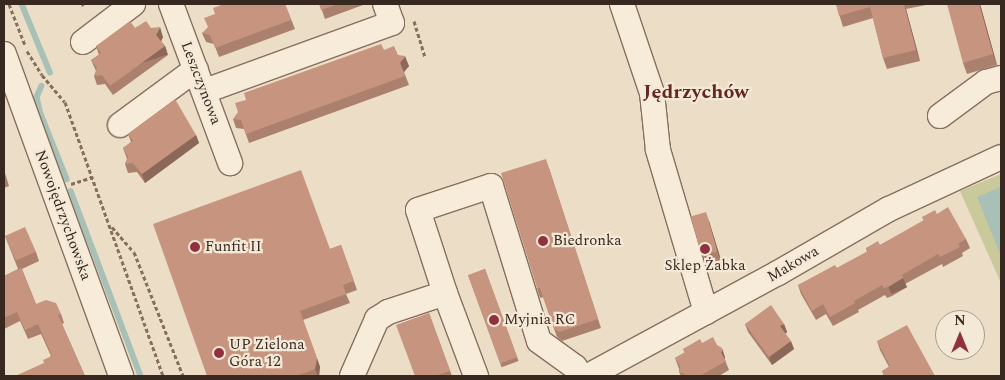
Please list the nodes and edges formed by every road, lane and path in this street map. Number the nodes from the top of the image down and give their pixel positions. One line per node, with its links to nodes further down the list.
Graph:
1 (9, 4): 17 (path)
2 (133, 4): 7 (street)
3 (170, 4): 10 (street, Leszczynowa)
4 (385, 4): 12 (street)
5 (622, 4): 21 (street)
6 (412, 15): 9 (path)
7 (83, 42)
8 (4, 54): 22 (street, Nowojędrzychowska)
9 (425, 56)
10 (196, 69): 12 (street, Leszczynowa); 14 (street)
11 (1001, 78): 13 (street)
12 (205, 91): 16 (street, Leszczynowa)
13 (940, 116)
14 (120, 126)
15 (1001, 157): 21 (street, Makowa)
16 (230, 163)
17 (92, 177): 18 (path); 19 (path)
18 (68, 184)
19 (110, 226): 23 (path); 24 (path)
20 (445, 293): 25 (street); 26 (street); 27 (street)
21 (706, 312): 28 (street, Makowa)
22 (121, 376)
23 (163, 376)
24 (183, 376)
25 (352, 376)
26 (476, 376)
27 (581, 376)
28 (588, 376)

